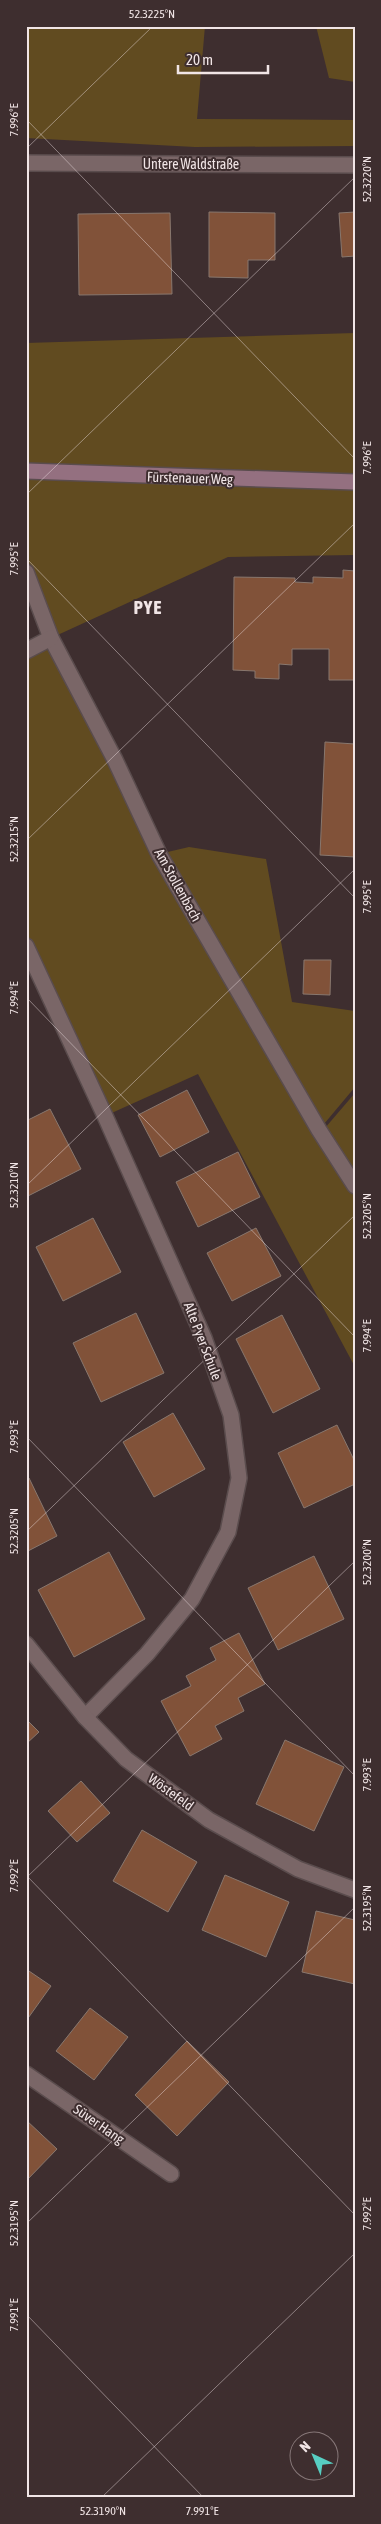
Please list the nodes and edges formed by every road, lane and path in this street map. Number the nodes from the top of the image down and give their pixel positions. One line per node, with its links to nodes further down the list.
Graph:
1 (26, 163): 2 (street, Untere Waldstraße)
2 (355, 164)
3 (26, 471): 4 (street, Fürstenauer Weg)
4 (355, 482)
5 (26, 572): 6 (street, Am Stollenbach)
6 (51, 638): 7 (street); 9 (street, Am Stollenbach)
7 (26, 651)
8 (26, 946): 11 (street, Alte Pyer Schule)
9 (355, 1186)
10 (26, 1644): 11 (street, Wöstefeld)
11 (86, 1717): 12 (street, Wöstefeld)
12 (355, 1890)
13 (26, 2074): 14 (street, Süver Hang)
14 (171, 2174)

